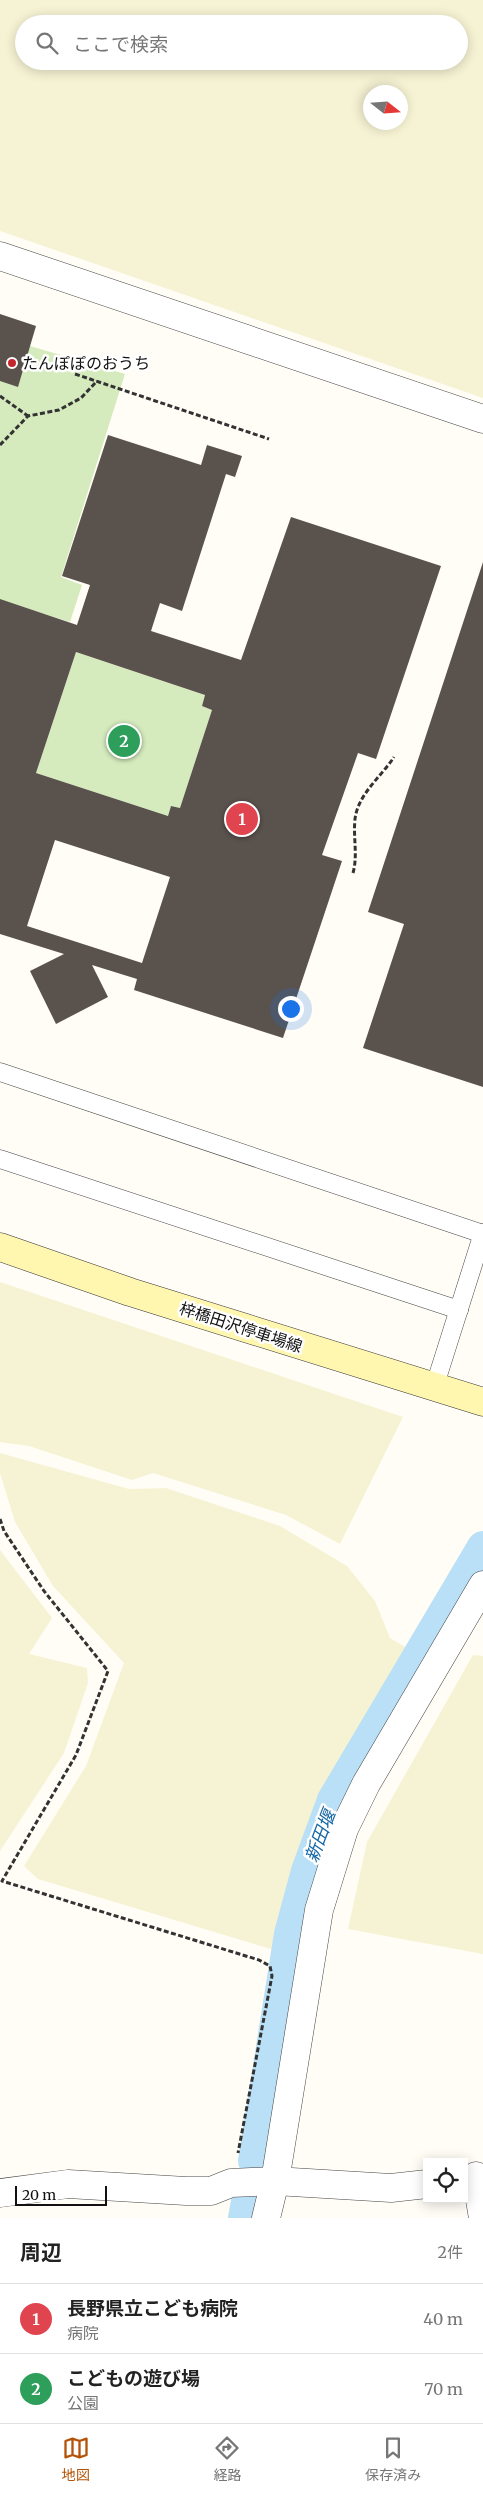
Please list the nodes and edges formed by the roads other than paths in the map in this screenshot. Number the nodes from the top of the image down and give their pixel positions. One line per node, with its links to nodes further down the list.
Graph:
1 (0, 256): 2 (street)
2 (483, 419)
3 (0, 1072): 5 (lane)
4 (0, 1159): 7 (lane)
5 (483, 1234): 7 (lane)
6 (0, 1247): 8 (main road, 梓橋田沢停車場線)
7 (459, 1310): 8 (lane)
8 (434, 1388): 9 (main road, 梓橋田沢停車場線)
9 (483, 1402)
10 (483, 1585): 12 (street)
11 (475, 2175): 16 (street)
12 (275, 2181): 13 (street); 14 (street); 15 (street)
13 (423, 2184)
14 (0, 2193)
15 (266, 2218)
16 (483, 2218)

